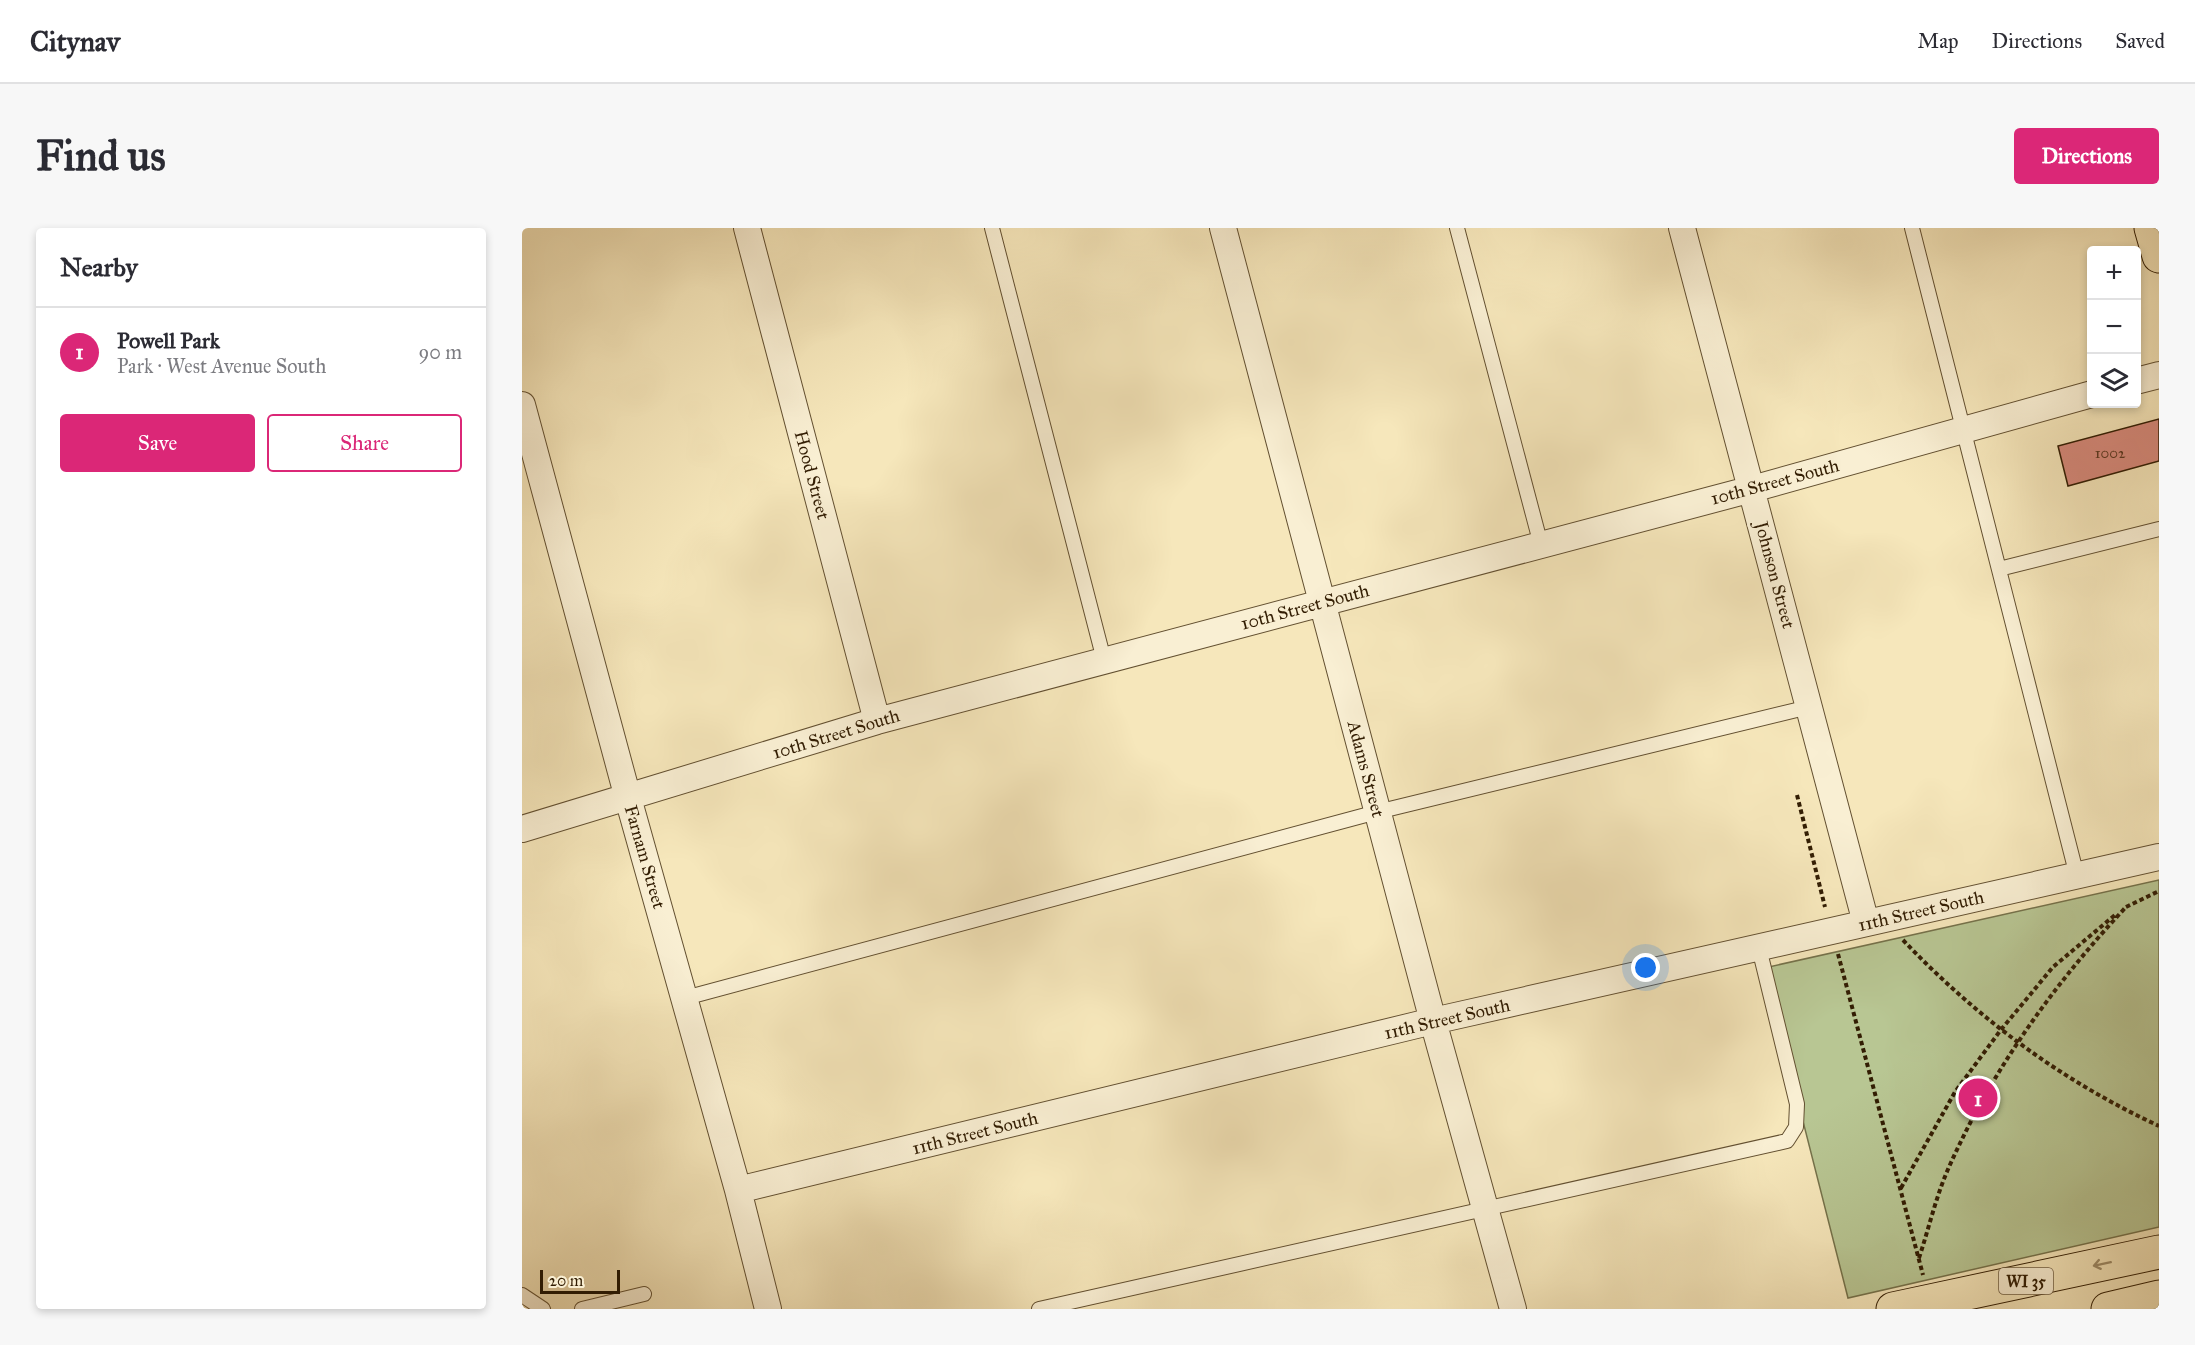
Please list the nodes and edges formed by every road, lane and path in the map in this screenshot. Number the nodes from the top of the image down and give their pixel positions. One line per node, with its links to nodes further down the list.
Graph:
1 (747, 228): 21 (street, Hood Street)
2 (992, 228): 19 (lane)
3 (1223, 228): 18 (street, Adams Street)
4 (1457, 228): 16 (lane)
5 (1682, 228): 14 (street, Johnson Street)
6 (1912, 228): 13 (lane)
7 (2151, 228): 8 (main road)
8 (2159, 256)
9 (2159, 375): 10 (street)
10 (2141, 380)
11 (2087, 395): 13 (street, 10th Street South)
12 (522, 405): 23 (street, Farnam Street)
13 (1964, 429): 14 (street, 10th Street South); 17 (lane)
14 (1752, 489): 16 (street, 10th Street South); 20 (street, Johnson Street)
15 (2159, 529): 17 (lane)
16 (1541, 544): 18 (street, 10th Street South)
17 (1999, 568): 27 (lane)
18 (1322, 603): 19 (street, 10th Street South); 24 (street, Adams Street)
19 (1104, 660): 21 (street, 10th Street South)
20 (1809, 707): 24 (lane); 31 (street, Johnson Street)
21 (877, 721): 23 (street, 10th Street South)
22 (1797, 795): 30 (path)
23 (628, 798): 25 (street, 10th Street South); 34 (street, Farnam Street)
24 (1377, 812): 34 (lane); 35 (street, Adams Street)
25 (522, 829)
26 (2159, 858): 27 (street, 11th Street South)
27 (2077, 876): 31 (street, 11th Street South)
28 (2159, 891): 29 (path)
29 (2126, 907): 36 (path); 37 (path)
30 (1826, 909)
31 (1875, 921): 32 (street, 11th Street South); 36 (path)
32 (1759, 948): 35 (street, 11th Street South); 41 (lane)
33 (1836, 948): 39 (path)
34 (685, 998): 40 (street, Farnam Street)
35 (1433, 1021): 40 (street, 11th Street South); 41 (street, Adams Street)
36 (2000, 1031): 37 (path); 39 (path)
37 (2017, 1043): 38 (path); 43 (path)
38 (2159, 1126)
39 (1900, 1188): 43 (path)
40 (738, 1191): 50 (street, Farnam Street)
41 (1486, 1209): 51 (lane); 52 (street, Adams Street)
42 (2159, 1252): 47 (main road, WI 35, one-way to 47)
43 (1919, 1258): 47 (path)
44 (644, 1294): 49 (lane)
45 (522, 1295): 48 (lane)
46 (2159, 1298): 54 (main road)
47 (1930, 1301): 53 (main road, WI 35)
48 (543, 1309)
49 (582, 1309)
50 (768, 1309)
51 (1040, 1309)
52 (1513, 1309)
53 (1893, 1309)
54 (2108, 1309)

